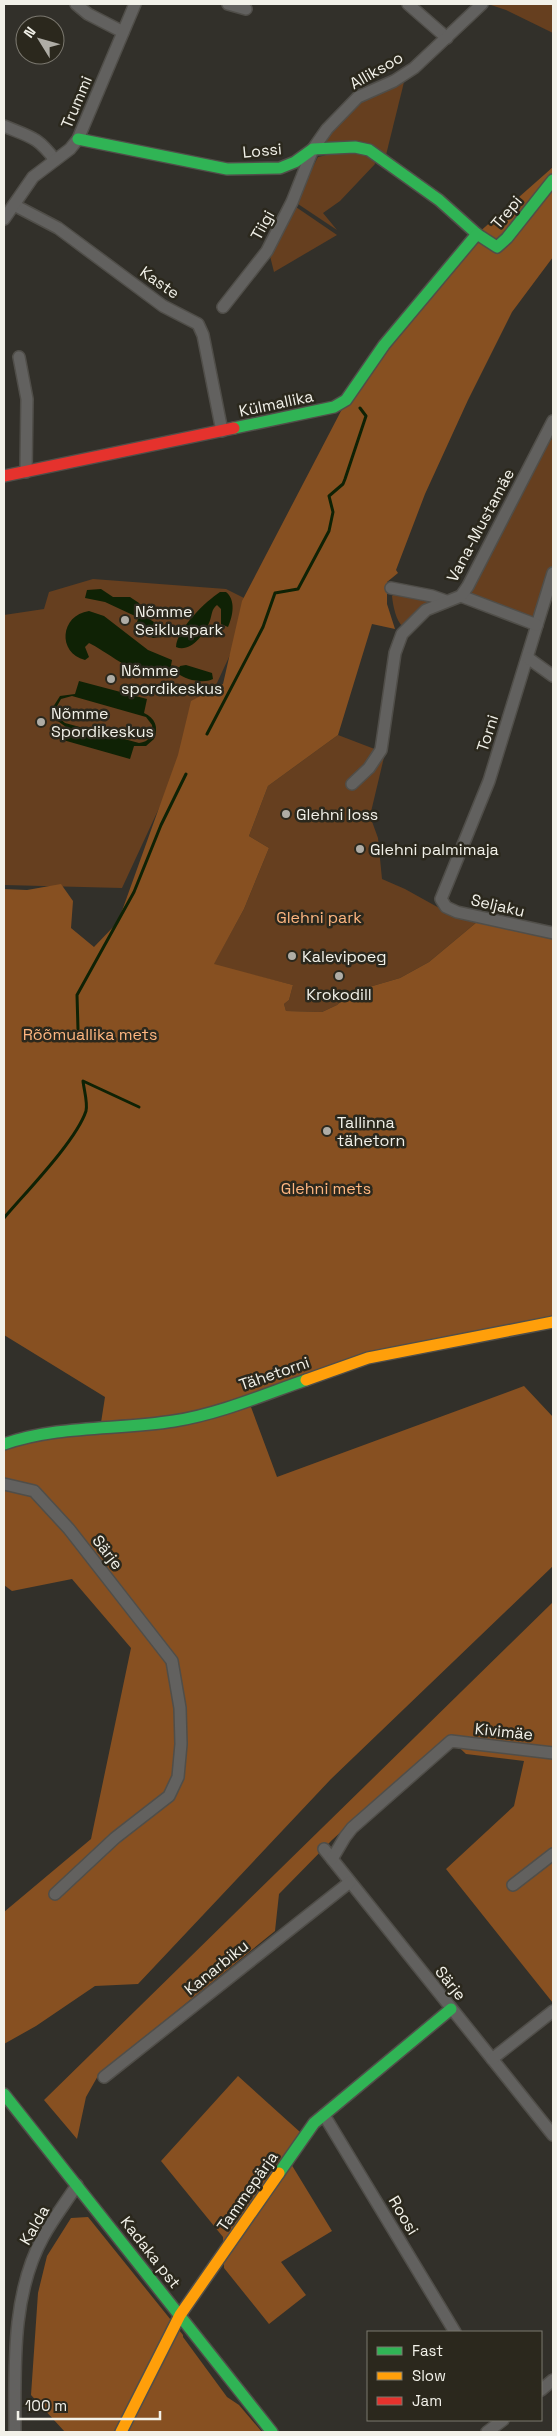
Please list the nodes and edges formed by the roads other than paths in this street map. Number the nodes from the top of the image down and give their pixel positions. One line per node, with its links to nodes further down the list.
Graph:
1 (76, 4): 7 (street)
2 (135, 4): 7 (street, Trummi)
3 (228, 4): 6 (street)
4 (408, 4): 8 (street)
5 (482, 4): 8 (street, Alliksoo)
6 (246, 9)
7 (123, 32): 10 (street, Trummi)
8 (447, 38): 11 (street, Alliksoo)
9 (4, 126): 12 (street)
10 (78, 139): 11 (street, Lossi); 12 (street, Trummi)
11 (313, 149): 16 (street); 17 (street, Tiigi)
12 (54, 160): 14 (street, Trummi)
13 (553, 180): 16 (street, Trepi)
14 (14, 205): 15 (street, Trummi); 20 (street, Kaste)
15 (4, 219)
16 (477, 234): 20 (street, Külmallika)
17 (223, 307)
18 (19, 357): 21 (street)
19 (553, 421): 25 (street, Vana-Mustamäe)
20 (222, 431): 21 (street, Külmallika)
21 (26, 472): 22 (street, Külmallika)
22 (4, 476)
23 (553, 573): 27 (street, Torni)
24 (391, 588): 26 (street)
25 (461, 596): 26 (street, Vana-Mustamäe); 27 (street)
26 (446, 601): 30 (street, Vana-Mustamäe)
27 (537, 625): 28 (street, Torni)
28 (528, 658): 29 (street); 31 (street, Torni)
29 (553, 676)
30 (352, 784)
31 (441, 899): 32 (street, Seljaku)
32 (553, 933)
33 (553, 1322): 34 (street, Tähetorni)
34 (4, 1444)
35 (4, 1484): 42 (street, Särje)
36 (553, 1753): 39 (street, Kivimäe)
37 (324, 1849): 39 (street, Särje)
38 (553, 1854): 41 (street)
39 (332, 1859): 40 (street, Särje)
40 (350, 1882): 43 (street, Särje); 46 (street, Kanarbiku)
41 (514, 1885)
42 (55, 1894)
43 (451, 2009): 45 (street, Särje); 48 (street, Tammepärja)
44 (553, 2011): 45 (street)
45 (492, 2059): 49 (street, Särje)
46 (104, 2077)
47 (4, 2094): 50 (street, Kadaka pst)
48 (324, 2115): 51 (street, Tammepärja); 52 (street, Roosi)
49 (553, 2135)
50 (77, 2185): 51 (street, Kadaka pst); 56 (street, Kalda)
51 (180, 2315): 57 (street, Tammepärja); 58 (street, Kadaka pst)
52 (455, 2331)
53 (553, 2380): 54 (street)
54 (542, 2389)
55 (502, 2421): 59 (street)
56 (15, 2432)
57 (121, 2432)
58 (272, 2432)
59 (487, 2432)

